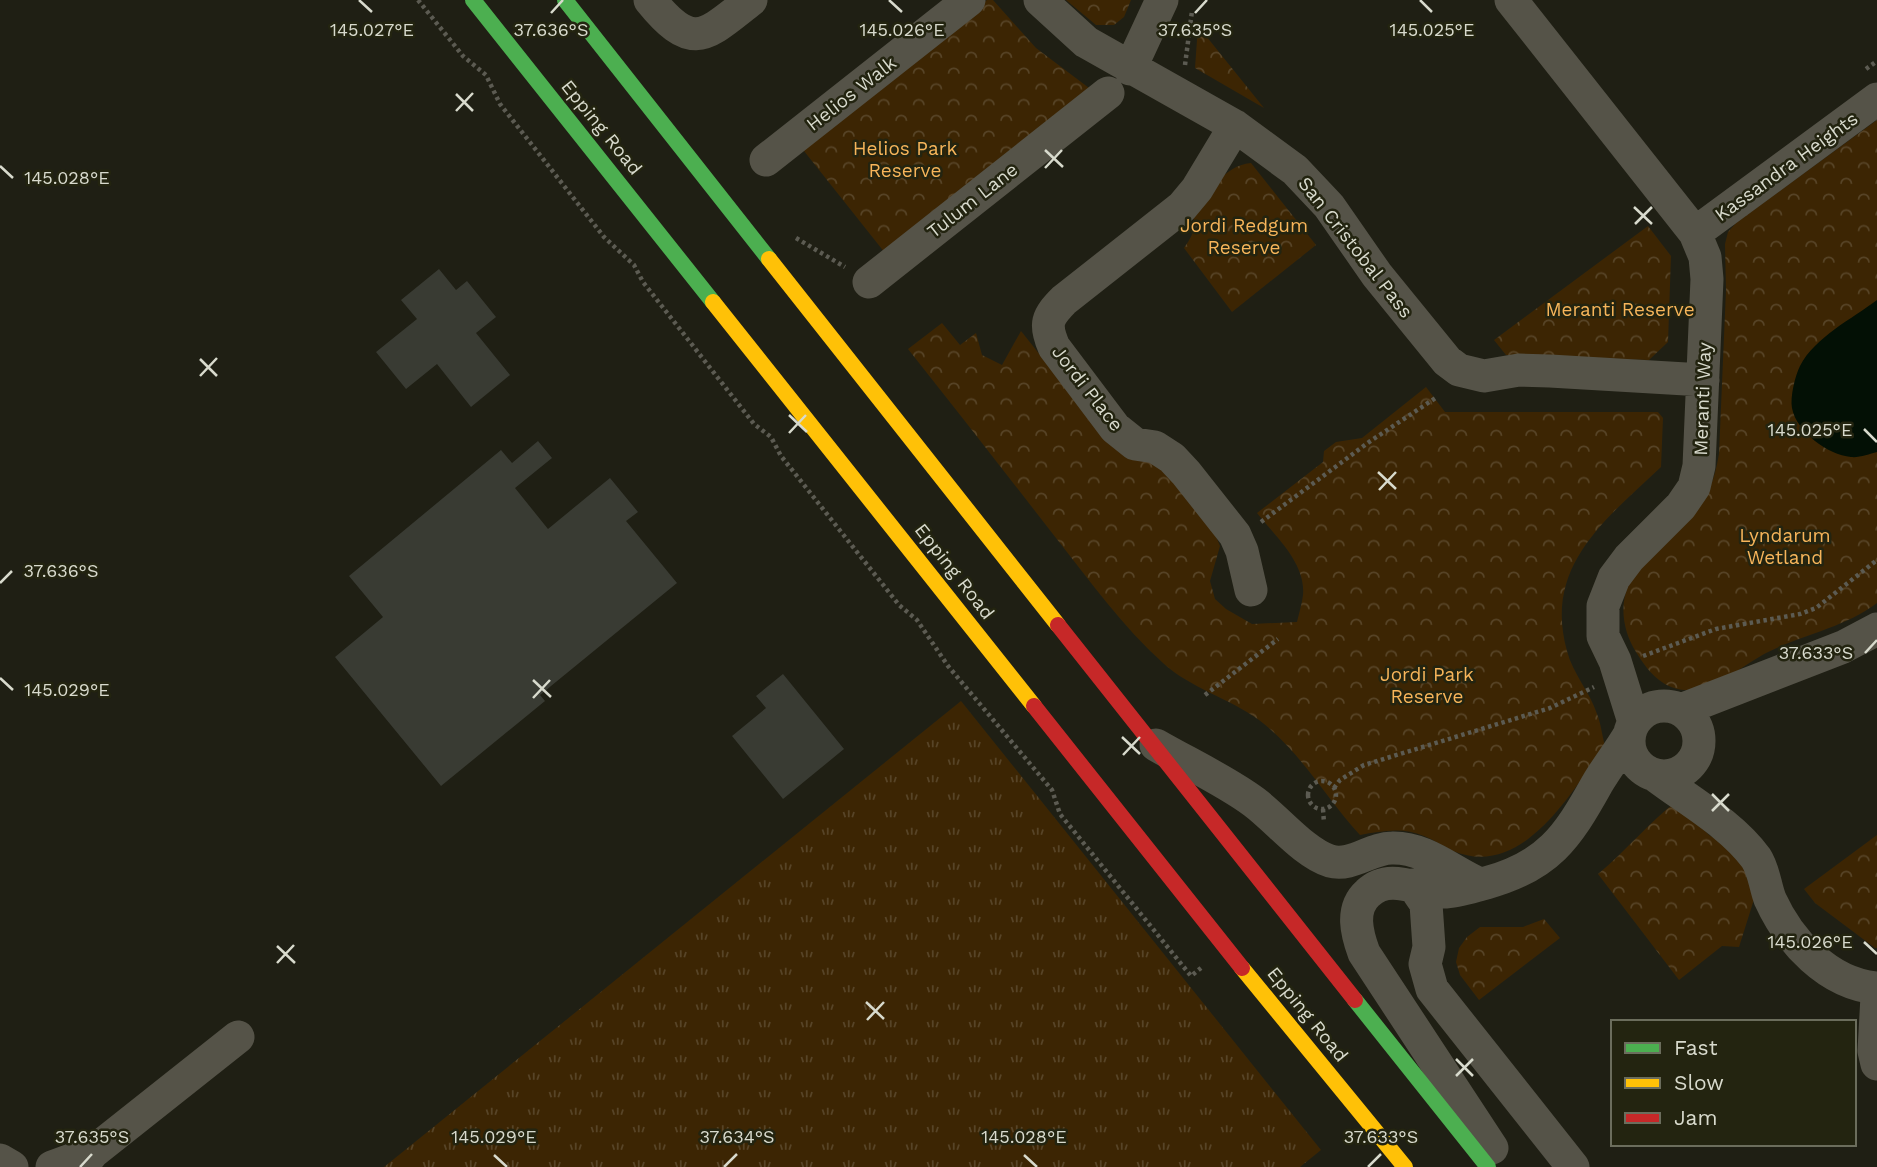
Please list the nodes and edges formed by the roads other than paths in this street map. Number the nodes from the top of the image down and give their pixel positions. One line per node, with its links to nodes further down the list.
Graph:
1 (473, 0): 38 (main road, Epping Road)
2 (565, 0): 22 (main road)
3 (650, 0): 4 (street)
4 (751, 0)
5 (970, 0): 12 (street, Helios Walk)
6 (1040, 0): 9 (street, San Cristobal Pass)
7 (1162, 0): 9 (street)
8 (1511, 0): 13 (street, Meranti Way)
9 (1119, 81): 11 (street, San Cristobal Pass); 14 (street, Tulum Lane)
10 (1877, 99): 13 (street, Kassandra Heights)
11 (1235, 126): 15 (street, San Cristobal Pass); 16 (street, Jordi Place)
12 (766, 160)
13 (1695, 233): 15 (street, Meranti Way)
14 (869, 282)
15 (1703, 380): 18 (street, Meranti Way)
16 (1251, 590)
17 (1877, 629): 19 (street)
18 (1615, 661): 20 (street, Meranti Way); 21 (street, Meranti Way)
19 (1755, 682): 20 (street); 23 (street)
20 (1675, 708): 21 (street); 23 (street)
21 (1632, 729): 24 (street); 25 (street)
22 (1154, 744): 27 (street); 39 (main road)
23 (1698, 747): 24 (street); 26 (street)
24 (1652, 774): 25 (street); 26 (street)
25 (1586, 807): 27 (street)
26 (1726, 828): 30 (street)
27 (1480, 884): 28 (street); 29 (street)
28 (1413, 885): 29 (street); 40 (street)
29 (1429, 947): 41 (street)
30 (1877, 988)
31 (1877, 996): 33 (street)
32 (238, 1037): 34 (street)
33 (1877, 1064)
34 (87, 1159): 37 (street)
35 (0, 1160): 36 (street)
36 (12, 1167)
37 (52, 1167)
38 (1405, 1167)
39 (1489, 1167)
40 (1504, 1167)
41 (1573, 1167)

